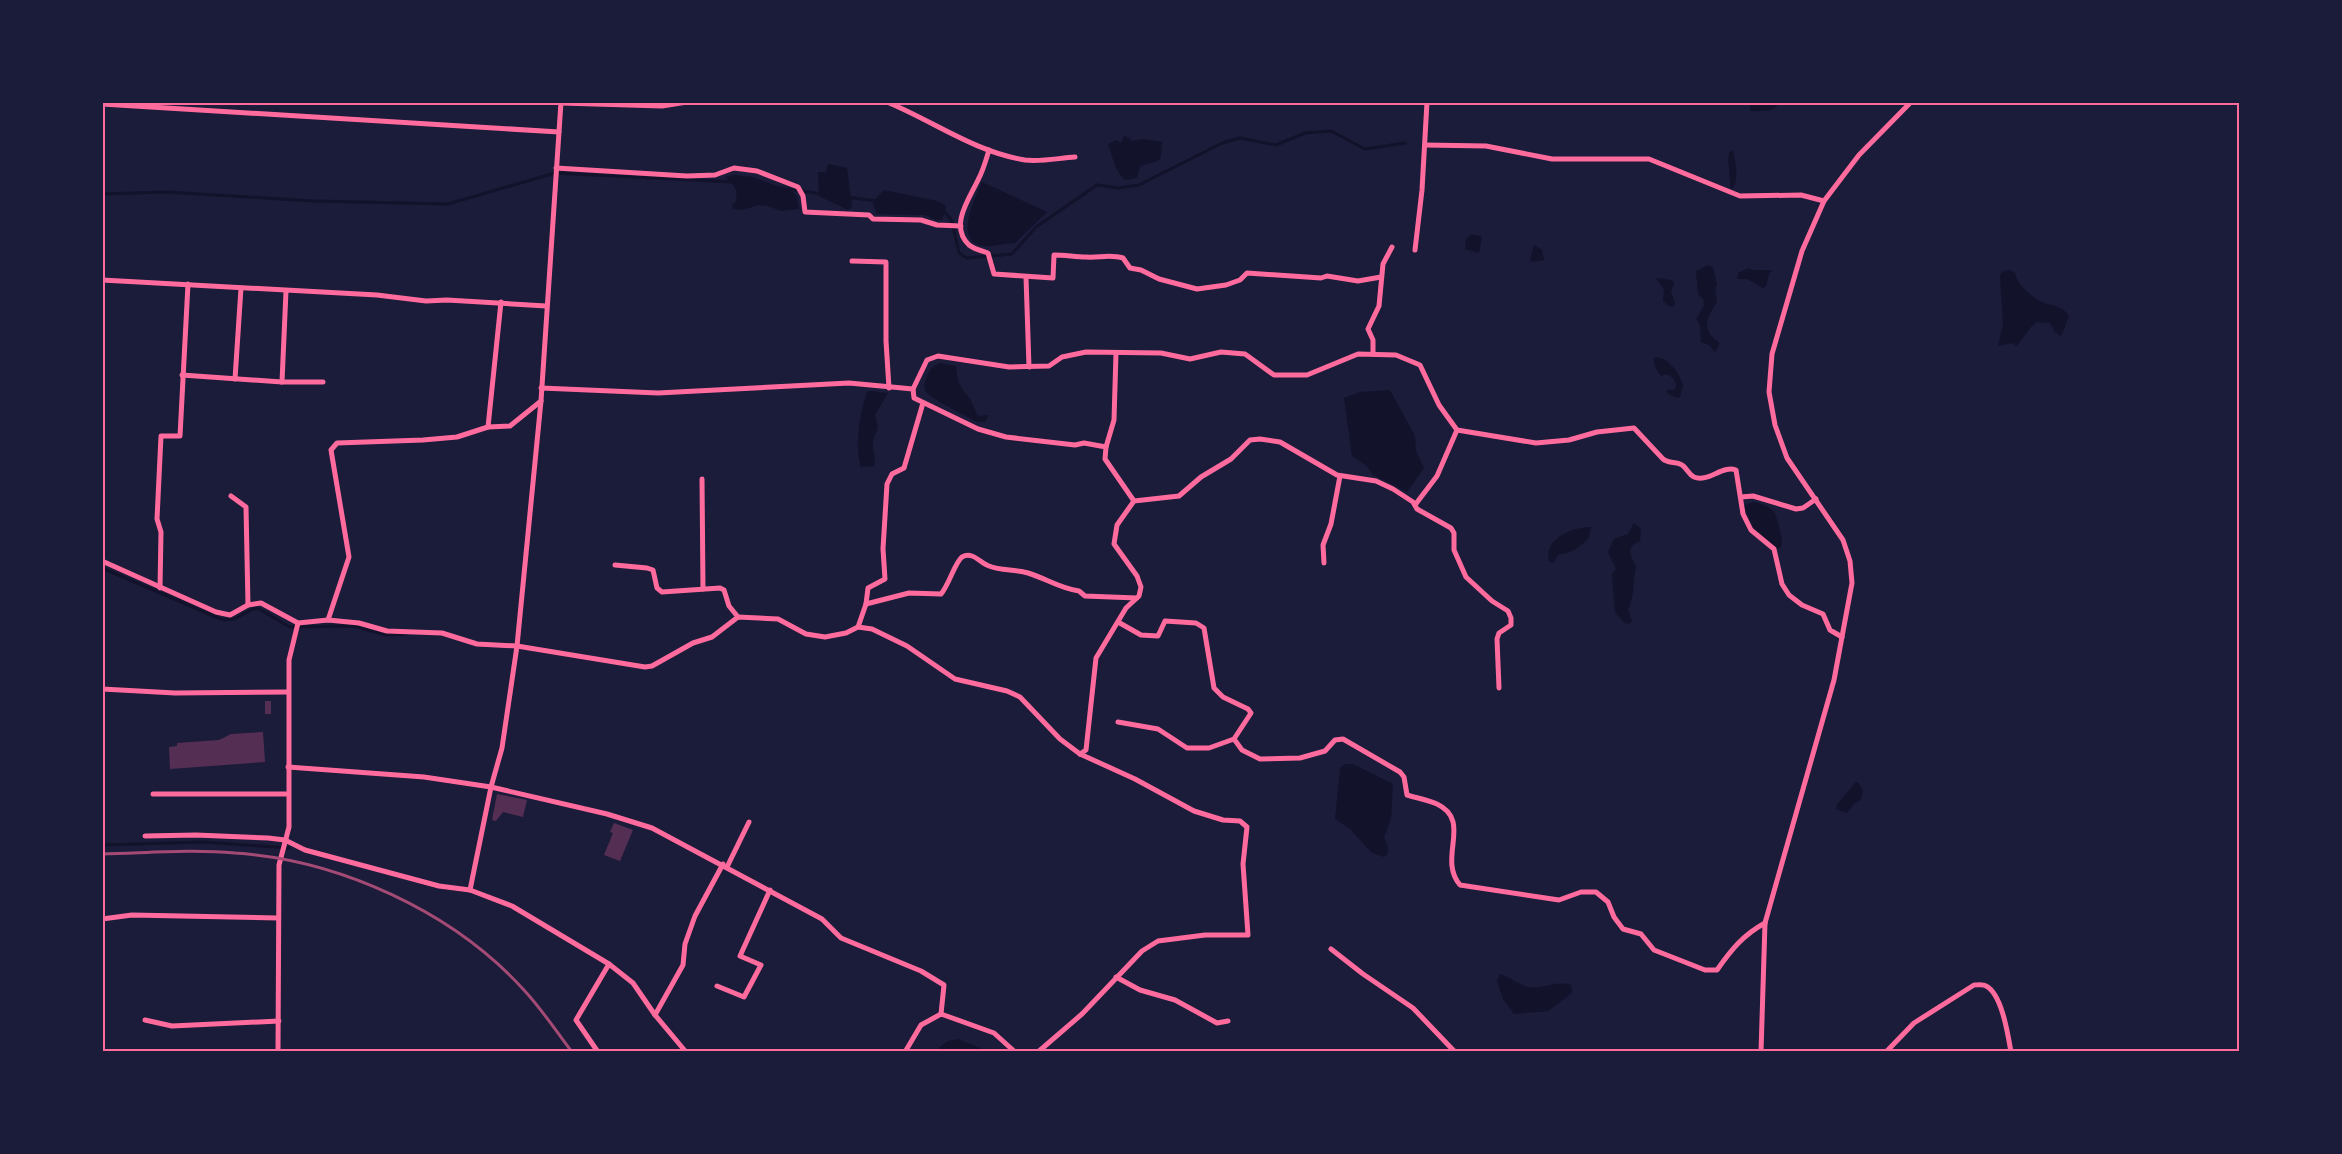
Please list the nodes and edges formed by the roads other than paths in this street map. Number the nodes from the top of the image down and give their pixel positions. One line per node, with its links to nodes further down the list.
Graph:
1 (687, 102): 6 (street)
2 (887, 102): 8 (street)
3 (908, 102): 8 (street)
4 (1427, 102): 10 (street)
5 (1911, 102): 14 (street)
6 (561, 103): 9 (street)
7 (102, 104): 9 (street)
8 (906, 110): 11 (street)
9 (559, 132): 13 (street)
10 (1425, 145): 14 (street); 17 (street)
11 (990, 150): 12 (street); 15 (street)
12 (1075, 157)
13 (556, 171): 15 (street); 26 (street)
14 (1824, 201): 46 (street)
15 (962, 226): 19 (street)
16 (1392, 247): 20 (street)
17 (1415, 250)
18 (852, 261): 35 (street)
19 (1026, 276): 20 (street); 29 (street)
20 (1380, 277): 28 (street)
21 (102, 280): 22 (street)
22 (188, 284): 23 (street); 30 (street)
23 (242, 288): 24 (street); 31 (street)
24 (286, 291): 25 (street); 32 (street)
25 (501, 302): 26 (street); 39 (street)
26 (546, 306): 34 (street)
27 (1116, 353): 28 (street); 29 (street); 41 (street)
28 (1373, 354): 40 (street)
29 (1029, 367): 36 (street)
30 (182, 375): 31 (street); 52 (street)
31 (235, 379): 32 (street)
32 (282, 382): 33 (street)
33 (323, 382)
34 (541, 388): 35 (street); 37 (street)
35 (889, 388): 36 (street)
36 (913, 389): 38 (street)
37 (541, 401): 39 (street); 63 (street)
38 (923, 403): 41 (street); 55 (street)
39 (488, 427): 58 (street)
40 (1458, 430): 45 (street); 48 (street)
41 (1106, 447): 47 (street)
42 (1340, 476): 47 (street); 48 (street); 50 (street)
43 (702, 479): 53 (street)
44 (231, 496): 56 (street)
45 (1741, 497): 46 (street); 62 (street)
46 (1816, 499): 62 (street)
47 (1134, 501): 54 (street)
48 (1415, 505): 64 (street)
49 (102, 561): 52 (street)
50 (1324, 563)
51 (616, 565): 53 (street)
52 (160, 588): 56 (street)
53 (703, 589): 57 (street)
54 (1137, 598): 55 (street); 59 (street)
55 (866, 604): 61 (street)
56 (248, 605): 60 (street)
57 (738, 617): 61 (street); 63 (street)
58 (328, 620): 60 (street); 63 (street)
59 (1118, 622): 68 (street); 69 (street)
60 (298, 623): 66 (street)
61 (858, 627): 69 (street)
62 (1842, 637): 82 (street)
63 (517, 646): 71 (street)
64 (1500, 688)
65 (102, 689): 66 (street)
66 (288, 692): 70 (street)
67 (1118, 722): 68 (street)
68 (1234, 738): 82 (street)
69 (1080, 754): 85 (street)
70 (288, 767): 71 (street); 73 (street)
71 (491, 787): 77 (street); 78 (street)
72 (153, 794): 73 (street)
73 (287, 794): 76 (street)
74 (749, 822): 77 (street)
75 (145, 836): 76 (street)
76 (284, 840): 78 (street); 80 (street)
77 (725, 866): 79 (street); 88 (street)
78 (470, 890): 84 (street)
79 (770, 890): 86 (street); 87 (street)
80 (278, 918): 81 (street); 90 (street)
81 (102, 919)
82 (1764, 923): 99 (street)
83 (1331, 949): 98 (street)
84 (608, 964): 88 (street); 93 (street)
85 (1116, 977): 91 (street); 97 (street)
86 (717, 986)
87 (941, 1014): 95 (street); 96 (street)
88 (655, 1015): 94 (street)
89 (145, 1020): 90 (street)
90 (279, 1020): 92 (street)
91 (1228, 1021)
92 (278, 1052)
93 (598, 1052)
94 (686, 1052)
95 (905, 1052)
96 (1015, 1052)
97 (1038, 1052)
98 (1455, 1052)
99 (1761, 1052)
100 (1886, 1052): 101 (street)
101 (2011, 1052)

